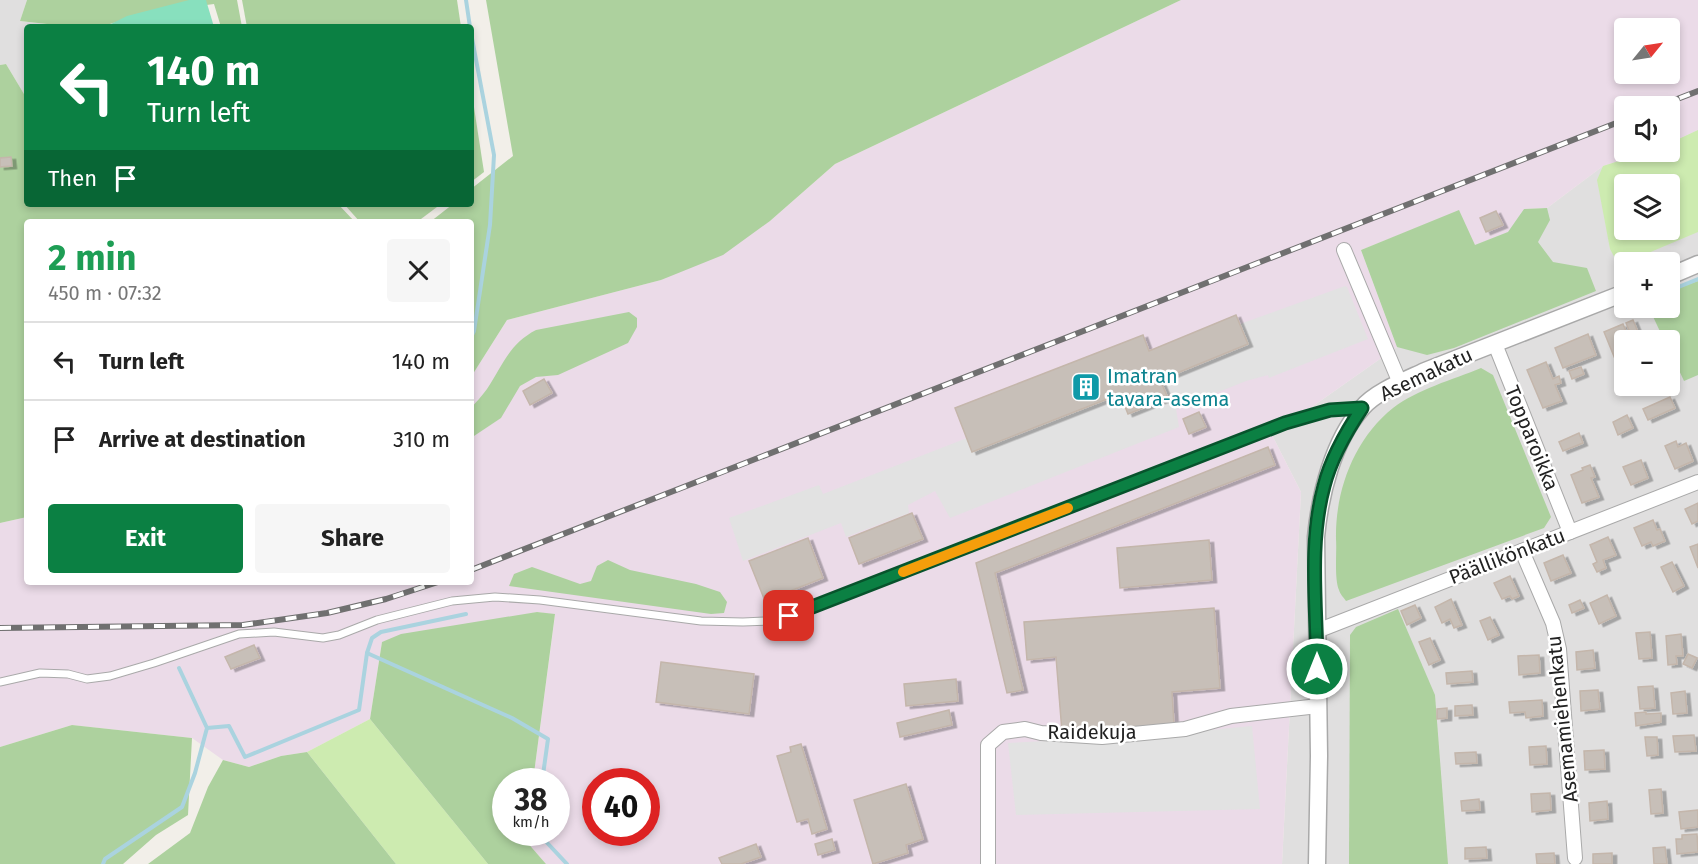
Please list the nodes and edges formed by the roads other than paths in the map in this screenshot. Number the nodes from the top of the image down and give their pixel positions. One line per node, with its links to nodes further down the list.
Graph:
1 (1344, 250): 6 (street)
2 (1698, 264): 3 (street)
3 (1680, 272)
4 (1614, 297): 5 (street, Asemakatu)
5 (1495, 344): 6 (street, Asemakatu); 9 (street, Topparoikka)
6 (1400, 383): 7 (street, Asemakatu)
7 (1362, 408): 11 (street, Asemakatu); 12 (lane)
8 (1698, 482): 9 (street, Päällikönkatu)
9 (1570, 532): 10 (street, Päällikönkatu)
10 (1522, 550): 11 (street, Päällikönkatu); 14 (street, Asemamiehenkatu)
11 (1317, 631): 13 (street, Asemakatu)
12 (0, 682)
13 (1318, 706): 15 (street, Raidekuja); 16 (street, Asemakatu)
14 (1575, 858)
15 (988, 864)
16 (1317, 864)

